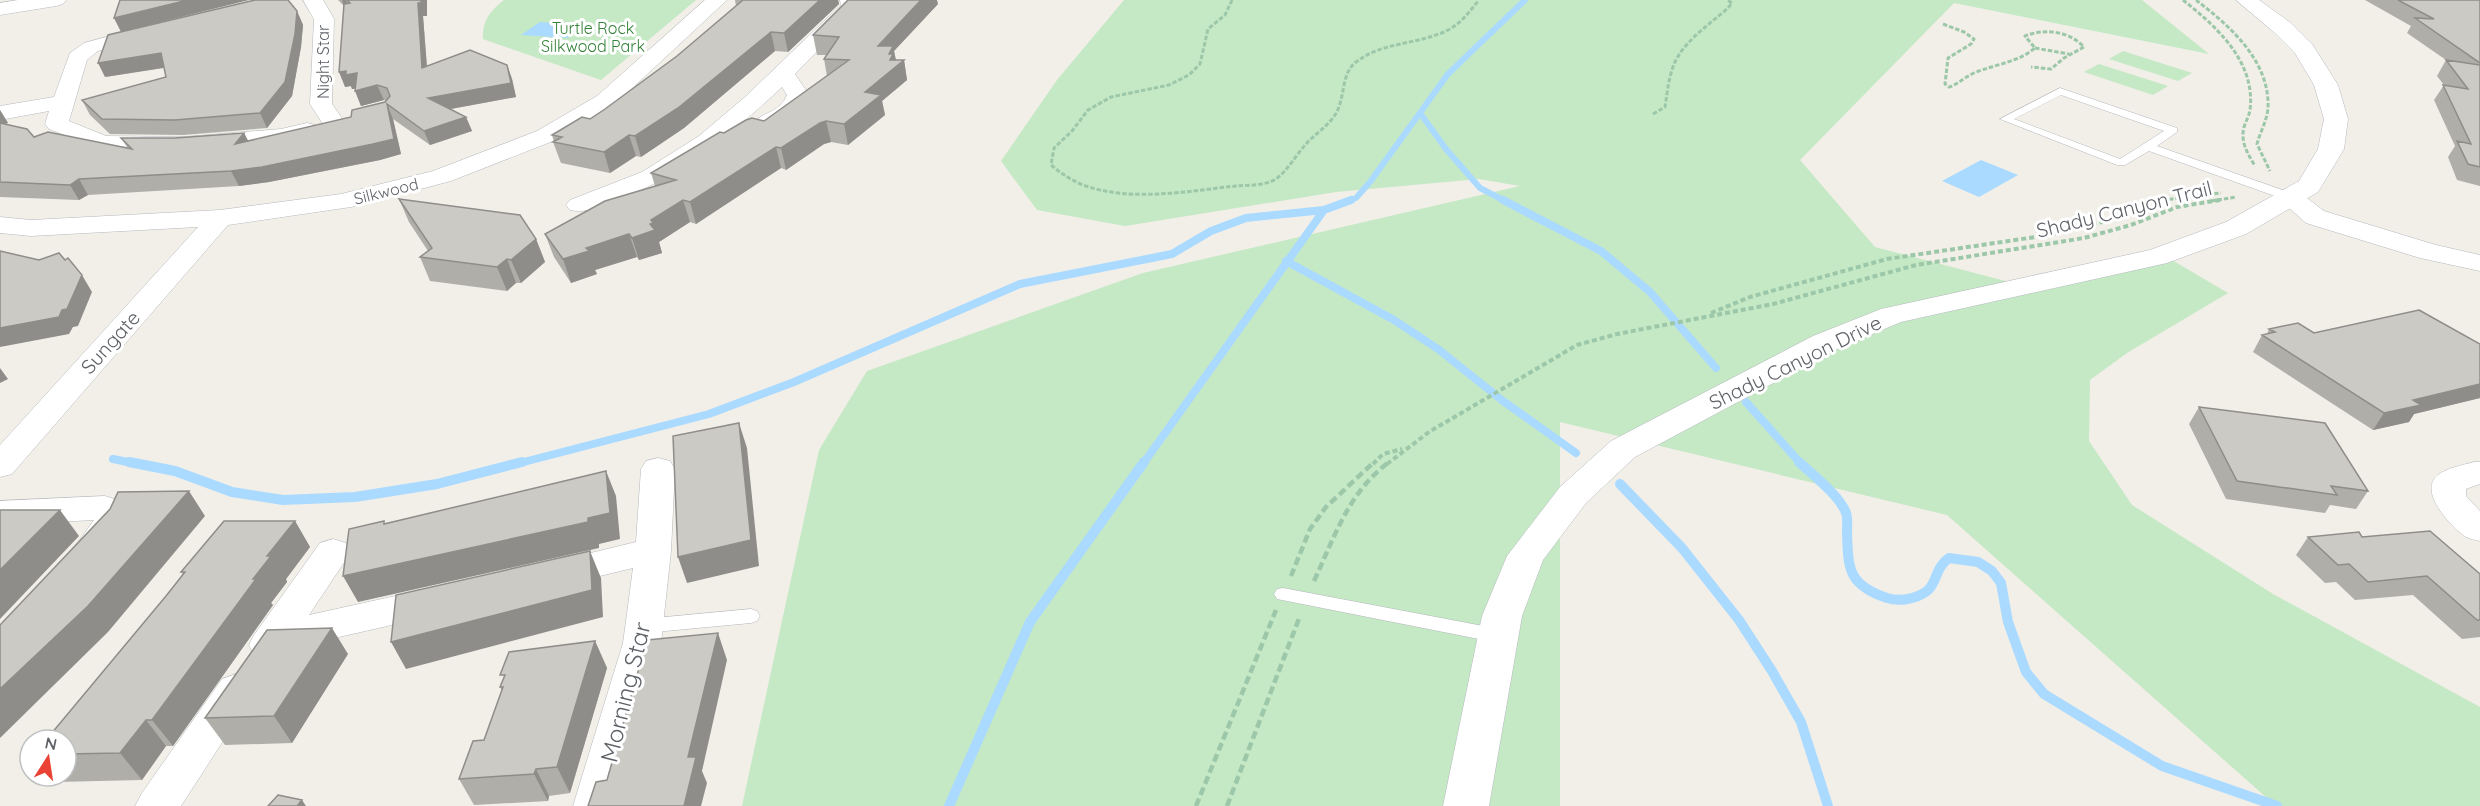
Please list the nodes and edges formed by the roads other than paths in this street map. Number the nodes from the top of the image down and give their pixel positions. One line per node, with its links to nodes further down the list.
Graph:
1 (56, 0): 6 (street)
2 (313, 0): 9 (street, Night Star)
3 (717, 0): 15 (street, Silkwood)
4 (850, 0): 8 (street)
5 (2246, 0): 13 (street, Shady Canyon Drive)
6 (0, 9)
7 (160, 29): 9 (street)
8 (783, 73): 11 (street); 11 (street)
9 (63, 102): 10 (street)
10 (0, 113)
11 (702, 146): 14 (street)
12 (2148, 147): 12 (lane); 13 (lane)
13 (2290, 197): 17 (street); 33 (street, Shady Canyon Drive)
14 (579, 205)
15 (220, 218): 16 (street, Silkwood); 20 (street, Sungate)
16 (0, 225)
17 (2432, 242): 18 (street); 19 (street)
18 (2480, 247)
19 (2480, 263)
20 (0, 465)
21 (658, 469): 25 (street, Morning Star)
22 (2480, 473): 24 (street)
23 (0, 513): 27 (street)
24 (2480, 529)
25 (653, 551): 28 (street); 32 (street, Morning Star)
26 (333, 552): 34 (street)
27 (75, 566)
28 (527, 580)
29 (470, 593): 34 (street)
30 (1283, 594): 33 (lane)
31 (751, 616): 32 (lane)
32 (644, 626): 36 (street, Morning Star)
33 (1498, 636): 37 (street, Shady Canyon Drive)
34 (274, 637): 35 (street)
35 (158, 806)
36 (596, 806)
37 (1467, 806)

